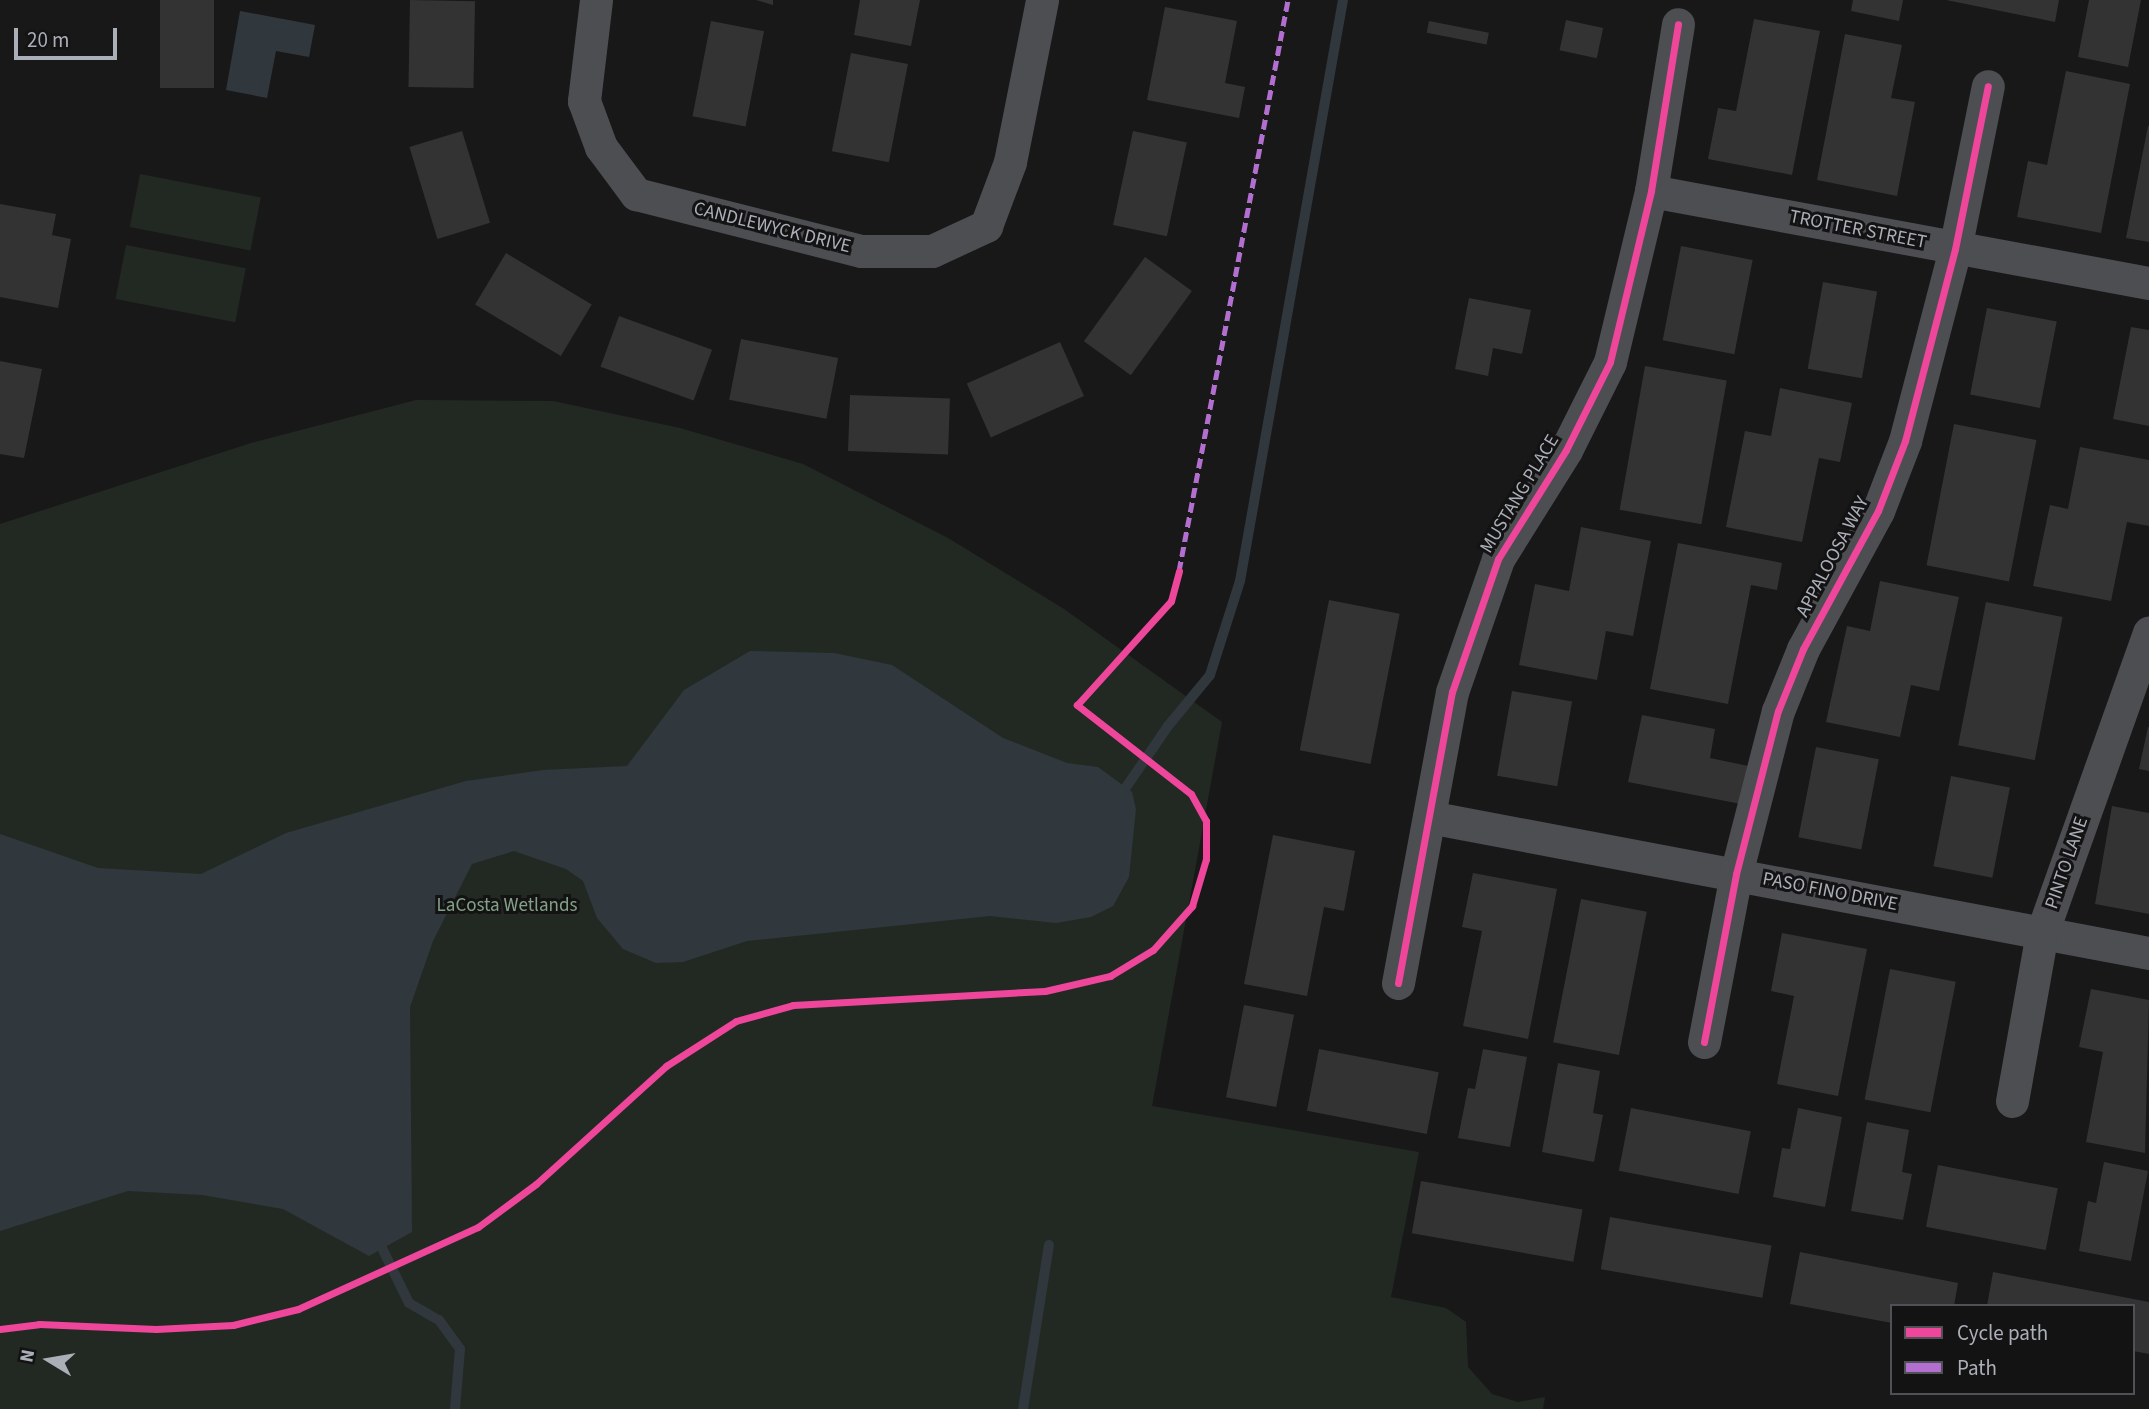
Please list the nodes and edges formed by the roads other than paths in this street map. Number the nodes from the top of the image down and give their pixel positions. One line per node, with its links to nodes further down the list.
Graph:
1 (596, 0): 2 (street, CANDLEWYCK DRIVE)
2 (1042, 0)
3 (1678, 24): 5 (street, MUSTANG PLACE)
4 (1987, 86): 6 (street, APPALOOSA WAY)
5 (1651, 191): 6 (street, TROTTER STREET); 9 (street, MUSTANG PLACE)
6 (1955, 249): 7 (street, TROTTER STREET); 10 (street, APPALOOSA WAY)
7 (2149, 284)
8 (2149, 633): 11 (street, PINTO LANE)
9 (1429, 817): 10 (street, PASO FINO DRIVE); 13 (street, MUSTANG PLACE)
10 (1736, 874): 11 (street, PASO FINO DRIVE); 14 (street, APPALOOSA WAY)
11 (2042, 933): 12 (street, PASO FINO DRIVE); 15 (street, PINTO LANE)
12 (2149, 953)
13 (1398, 983)
14 (1704, 1042)
15 (2012, 1101)

